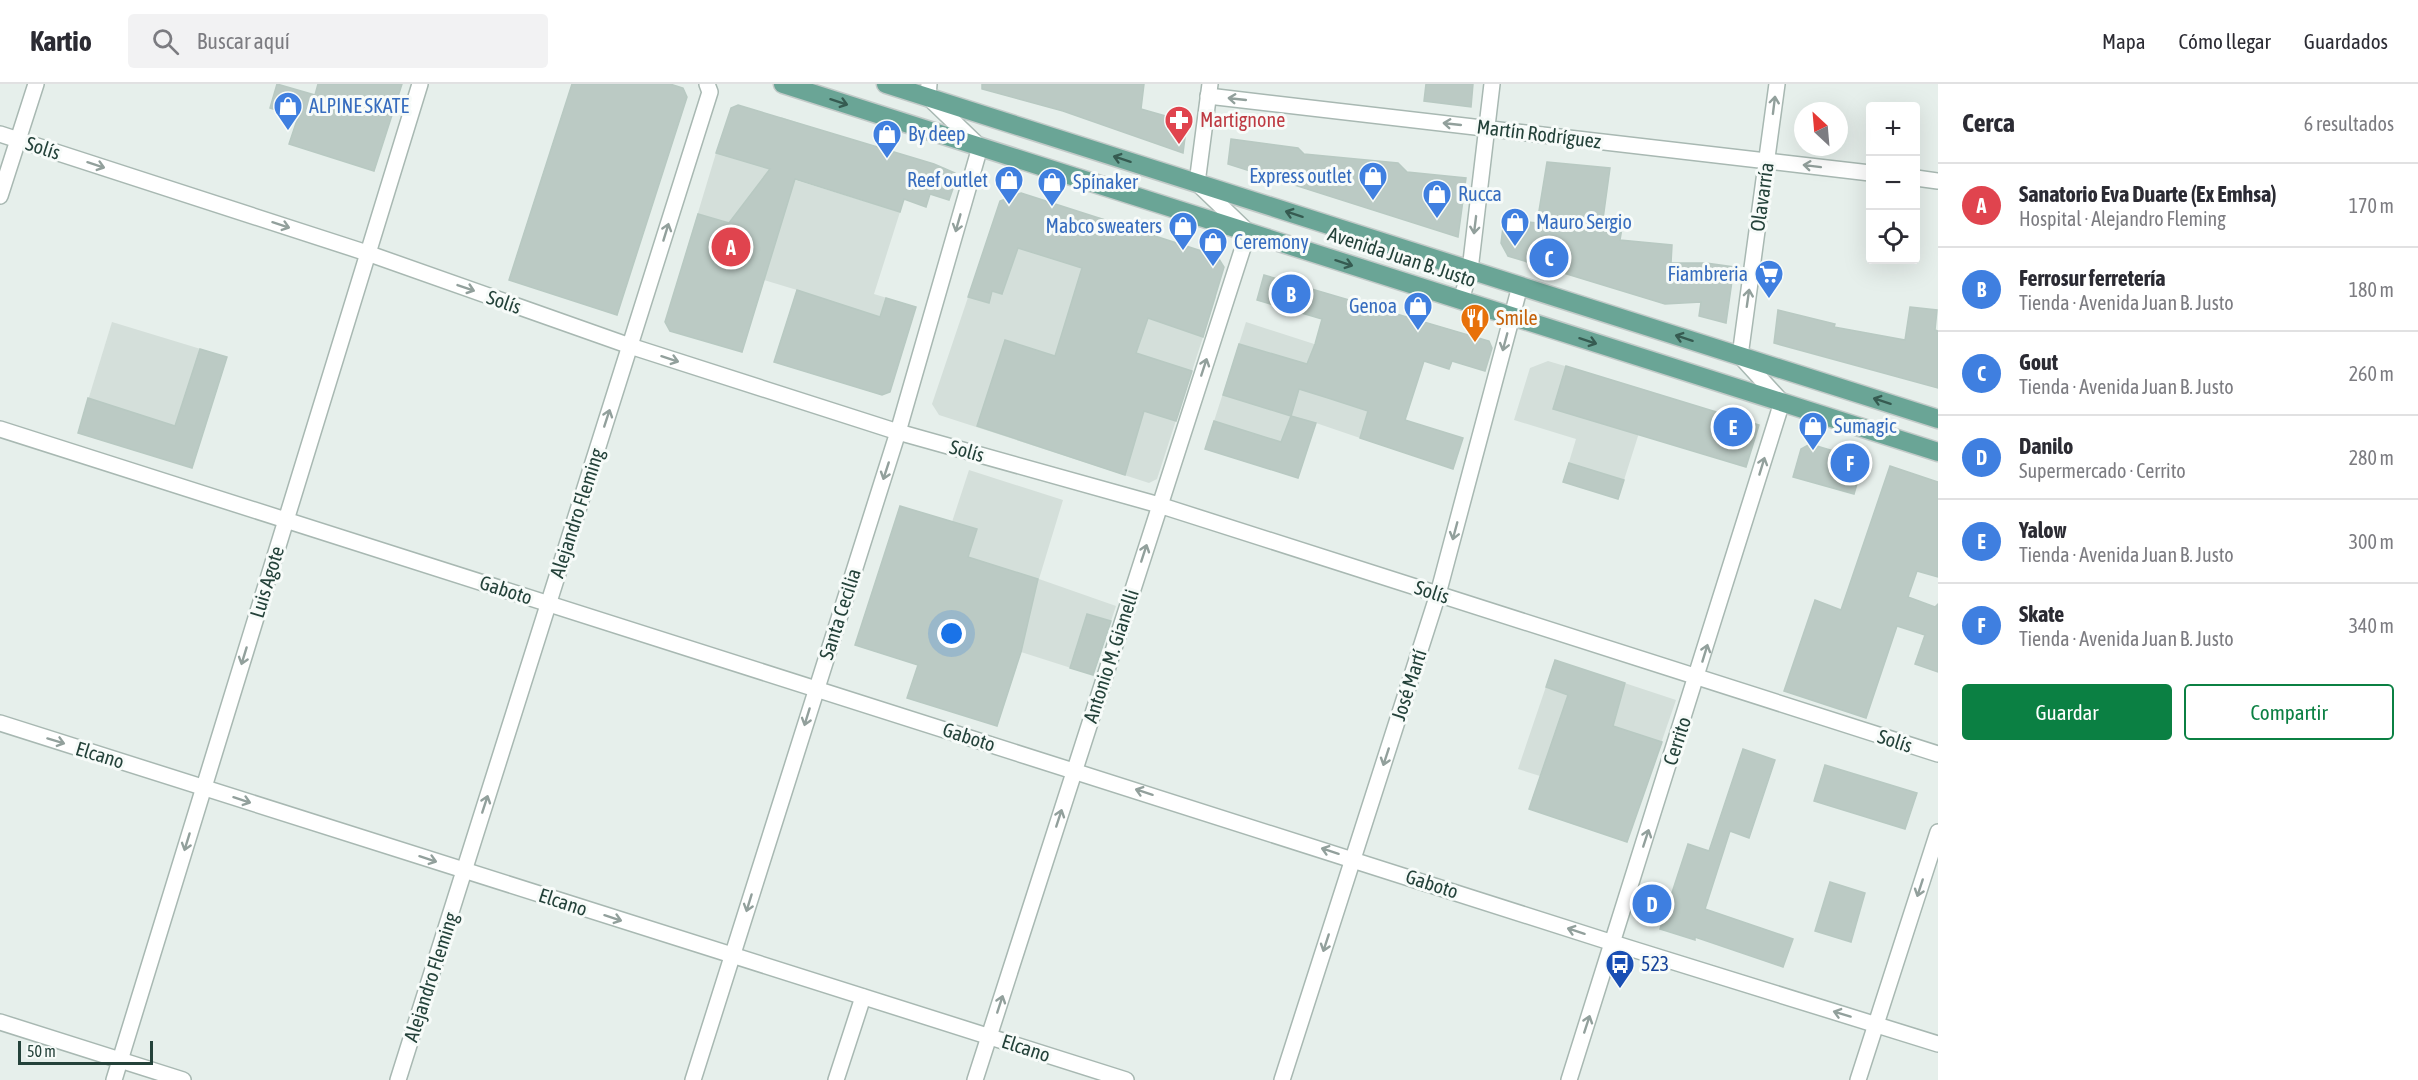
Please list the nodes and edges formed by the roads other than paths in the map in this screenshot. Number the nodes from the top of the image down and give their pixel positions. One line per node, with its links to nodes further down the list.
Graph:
1 (36, 84): 12 (street)
2 (420, 84): 21 (street, Luis Agote)
3 (706, 84): 26 (street, Alejandro Fleming, one-way to 3)
4 (783, 84): 13 (main road, Avenida Juan B. Justo, one-way to 13)
5 (886, 84): 9 (main road, Avenida Juan B. Justo)
6 (1492, 84): 10 (street)
7 (1777, 84): 14 (street, Olavarría, one-way to 7)
8 (1209, 90): 10 (street, Martín Rodríguez, one-way to 8); 18 (street)
9 (928, 91): 13 (street); 18 (main road, Avenida Juan B. Justo, one-way to 9)
10 (1486, 127): 14 (street, Martín Rodríguez); 22 (street, one-way to 22)
11 (0, 134): 12 (street, Solís)
12 (18, 140): 19 (street); 21 (street, Solís, one-way to 21)
13 (980, 147): 20 (main road, Avenida Juan B. Justo); 31 (street, Santa Cecilia, one-way to 31)
14 (1767, 161): 15 (street, Martín Rodríguez, one-way to 14); 27 (street, Olavarría, one-way to 14)
15 (1866, 173)
16 (1920, 179): 17 (street)
17 (1938, 181)
18 (1197, 183): 20 (street); 22 (main road, Avenida Juan B. Justo, one-way to 18)
19 (0, 196)
20 (1248, 232): 24 (main road, Avenida Juan B. Justo, one-way to 24); 33 (street, Antonio M. Gianelli, one-way to 20)
21 (367, 253): 26 (street, Solís, one-way to 26); 34 (street, Luis Agote)
22 (1470, 270): 23 (main road, Avenida Juan B. Justo); 24 (street)
23 (1520, 286): 25 (street, José Martí); 27 (main road, Avenida Juan B. Justo, one-way to 23)
24 (1461, 300): 25 (main road, Avenida Juan B. Justo)
25 (1512, 317): 28 (main road, Avenida Juan B. Justo, one-way to 28); 35 (street, José Martí, one-way to 35)
26 (630, 346): 31 (street, Solís, one-way to 31); 36 (street, Alejandro Fleming, one-way to 26)
27 (1740, 356): 28 (street); 29 (main road, Avenida Juan B. Justo, one-way to 27)
28 (1782, 402): 32 (main road, Avenida Juan B. Justo); 37 (street, Cerrito, one-way to 28)
29 (1938, 419)
30 (0, 429): 34 (street, Gaboto)
31 (898, 432): 33 (street, Solís); 38 (street, Santa Cecilia, one-way to 38)
32 (1938, 452)
33 (1159, 505): 35 (street, Solís); 41 (street, Antonio M. Gianelli, one-way to 33)
34 (286, 520): 36 (street, Gaboto); 42 (street, Luis Agote, one-way to 42)
35 (1438, 594): 37 (street, Solís); 44 (street, José Martí, one-way to 44)
36 (549, 603): 38 (street, Gaboto); 45 (street, Alejandro Fleming, one-way to 36)
37 (1697, 678): 40 (street, Solís); 46 (street, Cerrito, one-way to 37)
38 (816, 688): 41 (street, Gaboto); 47 (street, Santa Cecilia, one-way to 47)
39 (0, 723): 42 (street, Elcano, one-way to 42)
40 (1938, 754)
41 (1074, 770): 44 (street, Gaboto, one-way to 41); 51 (street, Antonio M. Gianelli, one-way to 41)
42 (204, 788): 45 (street, Elcano, one-way to 45); 53 (street, Luis Agote, one-way to 53)
43 (1938, 832): 50 (street, one-way to 50)
44 (1353, 858): 46 (street, Gaboto, one-way to 44); 61 (street, José Martí, one-way to 61)
45 (464, 870): 47 (street, Elcano, one-way to 47); 56 (street, Alejandro Fleming)
46 (1612, 943): 50 (street, Gaboto, one-way to 46); 62 (street, Cerrito, one-way to 46)
47 (732, 955): 48 (street, Elcano); 57 (street, Santa Cecilia)
48 (863, 997): 51 (street, Elcano); 58 (street)
49 (0, 1022): 53 (street)
50 (1876, 1024): 52 (street, Gaboto); 63 (street)
51 (989, 1037): 59 (street, Antonio M. Gianelli); 60 (street, Elcano)
52 (1938, 1044)
53 (120, 1060): 54 (street, Luis Agote); 55 (street)
54 (114, 1080)
55 (183, 1080)
56 (398, 1080)
57 (693, 1080)
58 (836, 1080)
59 (975, 1080)
60 (1126, 1080)
61 (1282, 1080)
62 (1569, 1080)
63 (1858, 1080)

